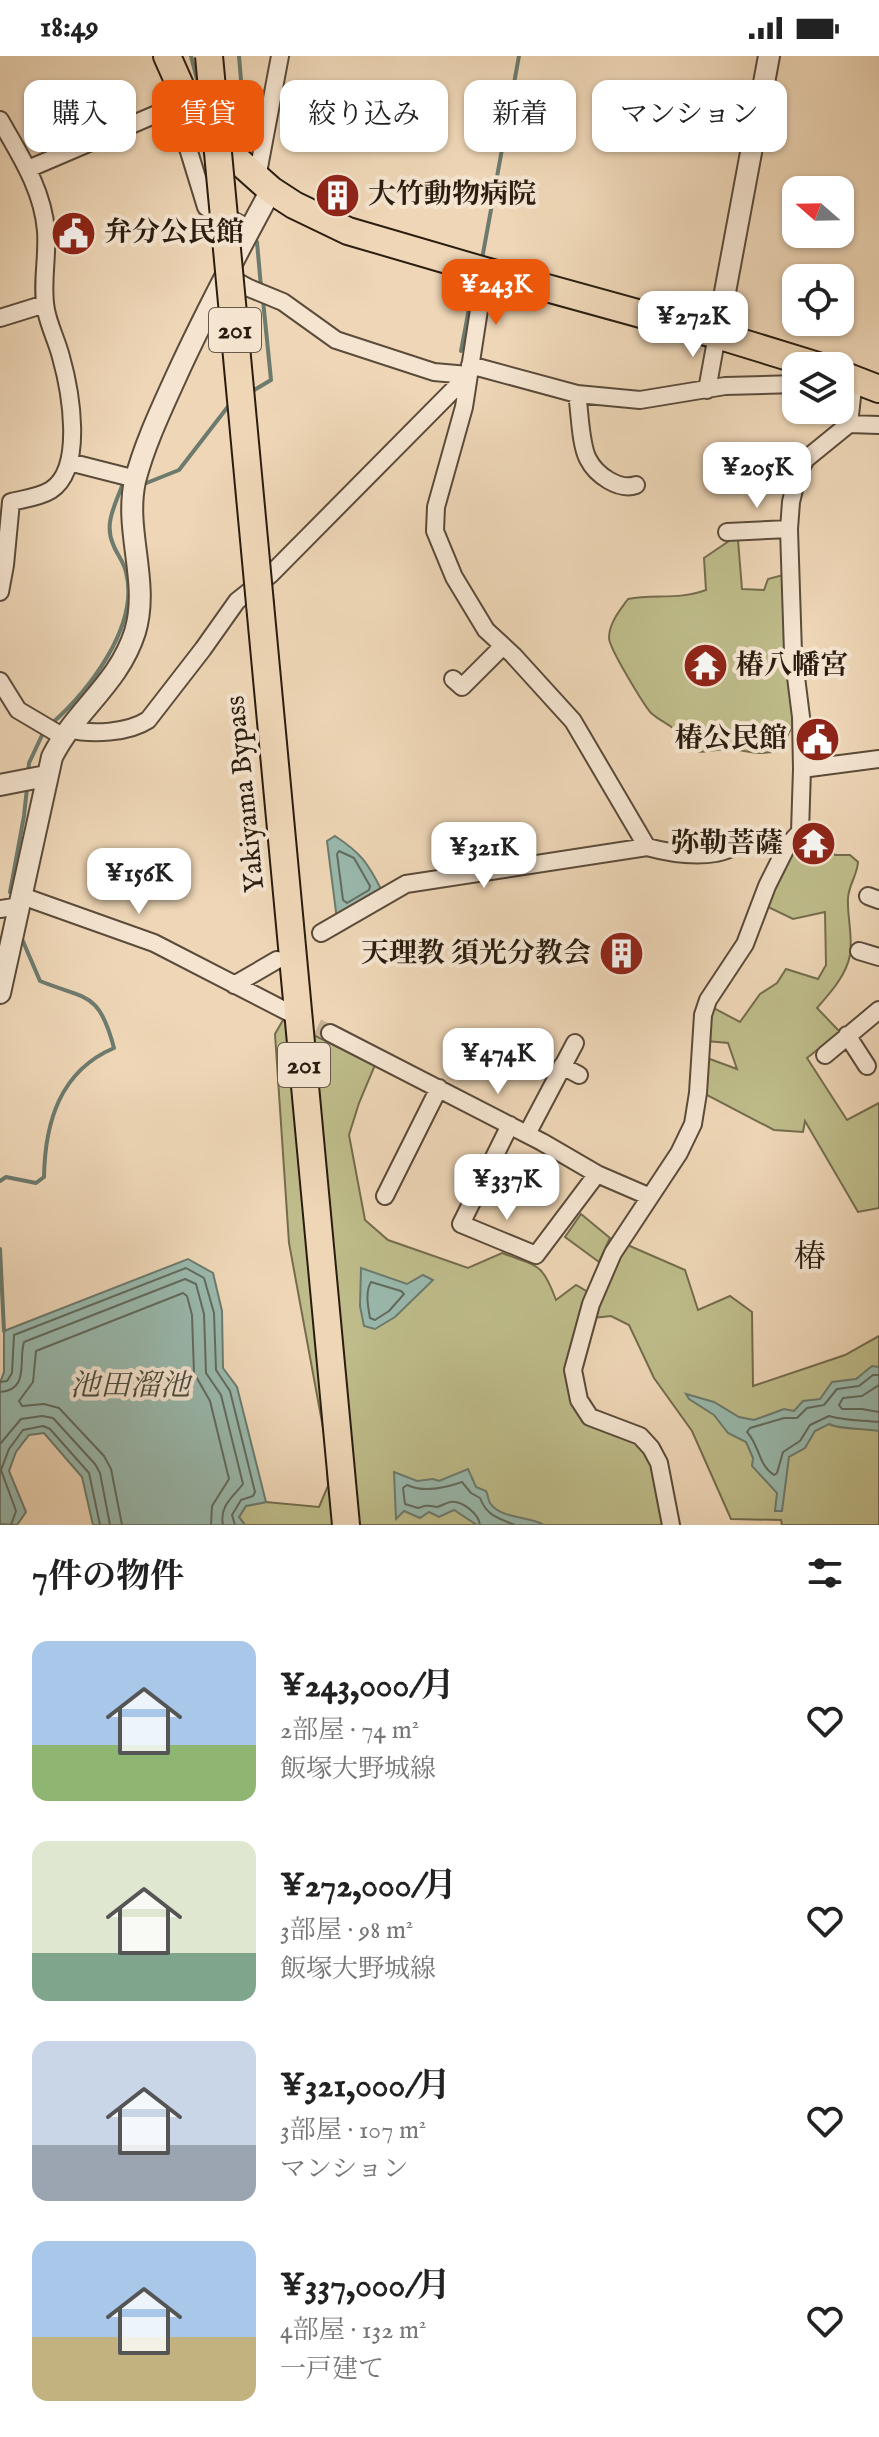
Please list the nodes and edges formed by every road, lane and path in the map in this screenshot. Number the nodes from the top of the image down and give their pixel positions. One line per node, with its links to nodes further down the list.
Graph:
1 (167, 56): 5 (main road)
2 (209, 56): 68 (main road, Yakiyama Bypass / 201, bridge)
3 (280, 56): 11 (street)
4 (769, 56): 17 (street)
5 (174, 80)
6 (152, 116): 10 (street)
7 (0, 120): 10 (street)
8 (193, 152): 12 (street)
9 (228, 152): 11 (main road)
10 (28, 169): 15 (street)
11 (264, 184): 12 (street); 13 (main road)
12 (250, 229): 14 (street)
13 (485, 271): 17 (main road); 19 (street)
14 (225, 275): 19 (street); 30 (street)
15 (45, 304): 16 (street); 28 (street)
16 (0, 318)
17 (717, 335): 18 (main road); 23 (street)
18 (782, 355)
19 (469, 370): 24 (street); 36 (street); 39 (street)
20 (854, 381): 22 (main road)
21 (782, 384): 23 (street)
22 (879, 389)
23 (707, 390): 24 (street)
24 (577, 394): 31 (street)
25 (849, 424): 26 (street); 29 (street)
26 (879, 425)
27 (751, 453): 29 (street)
28 (69, 462): 30 (street); 32 (street)
29 (798, 473): 33 (street)
30 (136, 479): 39 (street)
31 (636, 485)
32 (5, 501): 35 (street)
33 (789, 529): 34 (street); 41 (street)
34 (727, 532)
35 (0, 592)
36 (503, 646): 37 (street); 45 (street)
37 (453, 679)
38 (0, 681): 39 (street)
39 (56, 731): 42 (street)
40 (879, 759): 41 (street)
41 (802, 769): 44 (street)
42 (33, 778): 43 (street); 46 (street)
43 (0, 785)
44 (787, 846): 45 (street); 67 (street)
45 (647, 847): 47 (street)
46 (14, 903): 51 (street); 52 (street)
47 (321, 933)
48 (859, 951): 49 (street)
49 (879, 957)
50 (277, 960): 51 (street)
51 (234, 985): 54 (street)
52 (0, 993)
53 (879, 1010): 56 (street)
54 (288, 1012)
55 (330, 1033): 62 (street)
56 (847, 1035): 58 (street); 60 (street)
57 (575, 1043): 59 (street)
58 (825, 1055)
59 (562, 1066): 61 (street); 64 (street)
60 (867, 1066)
61 (579, 1075)
62 (439, 1088): 63 (street); 66 (street)
63 (510, 1125): 64 (street); 65 (street)
64 (527, 1134): 65 (street)
65 (597, 1174): 67 (street)
66 (385, 1196)
67 (648, 1196): 69 (street)
68 (346, 1525)
69 (671, 1525)

